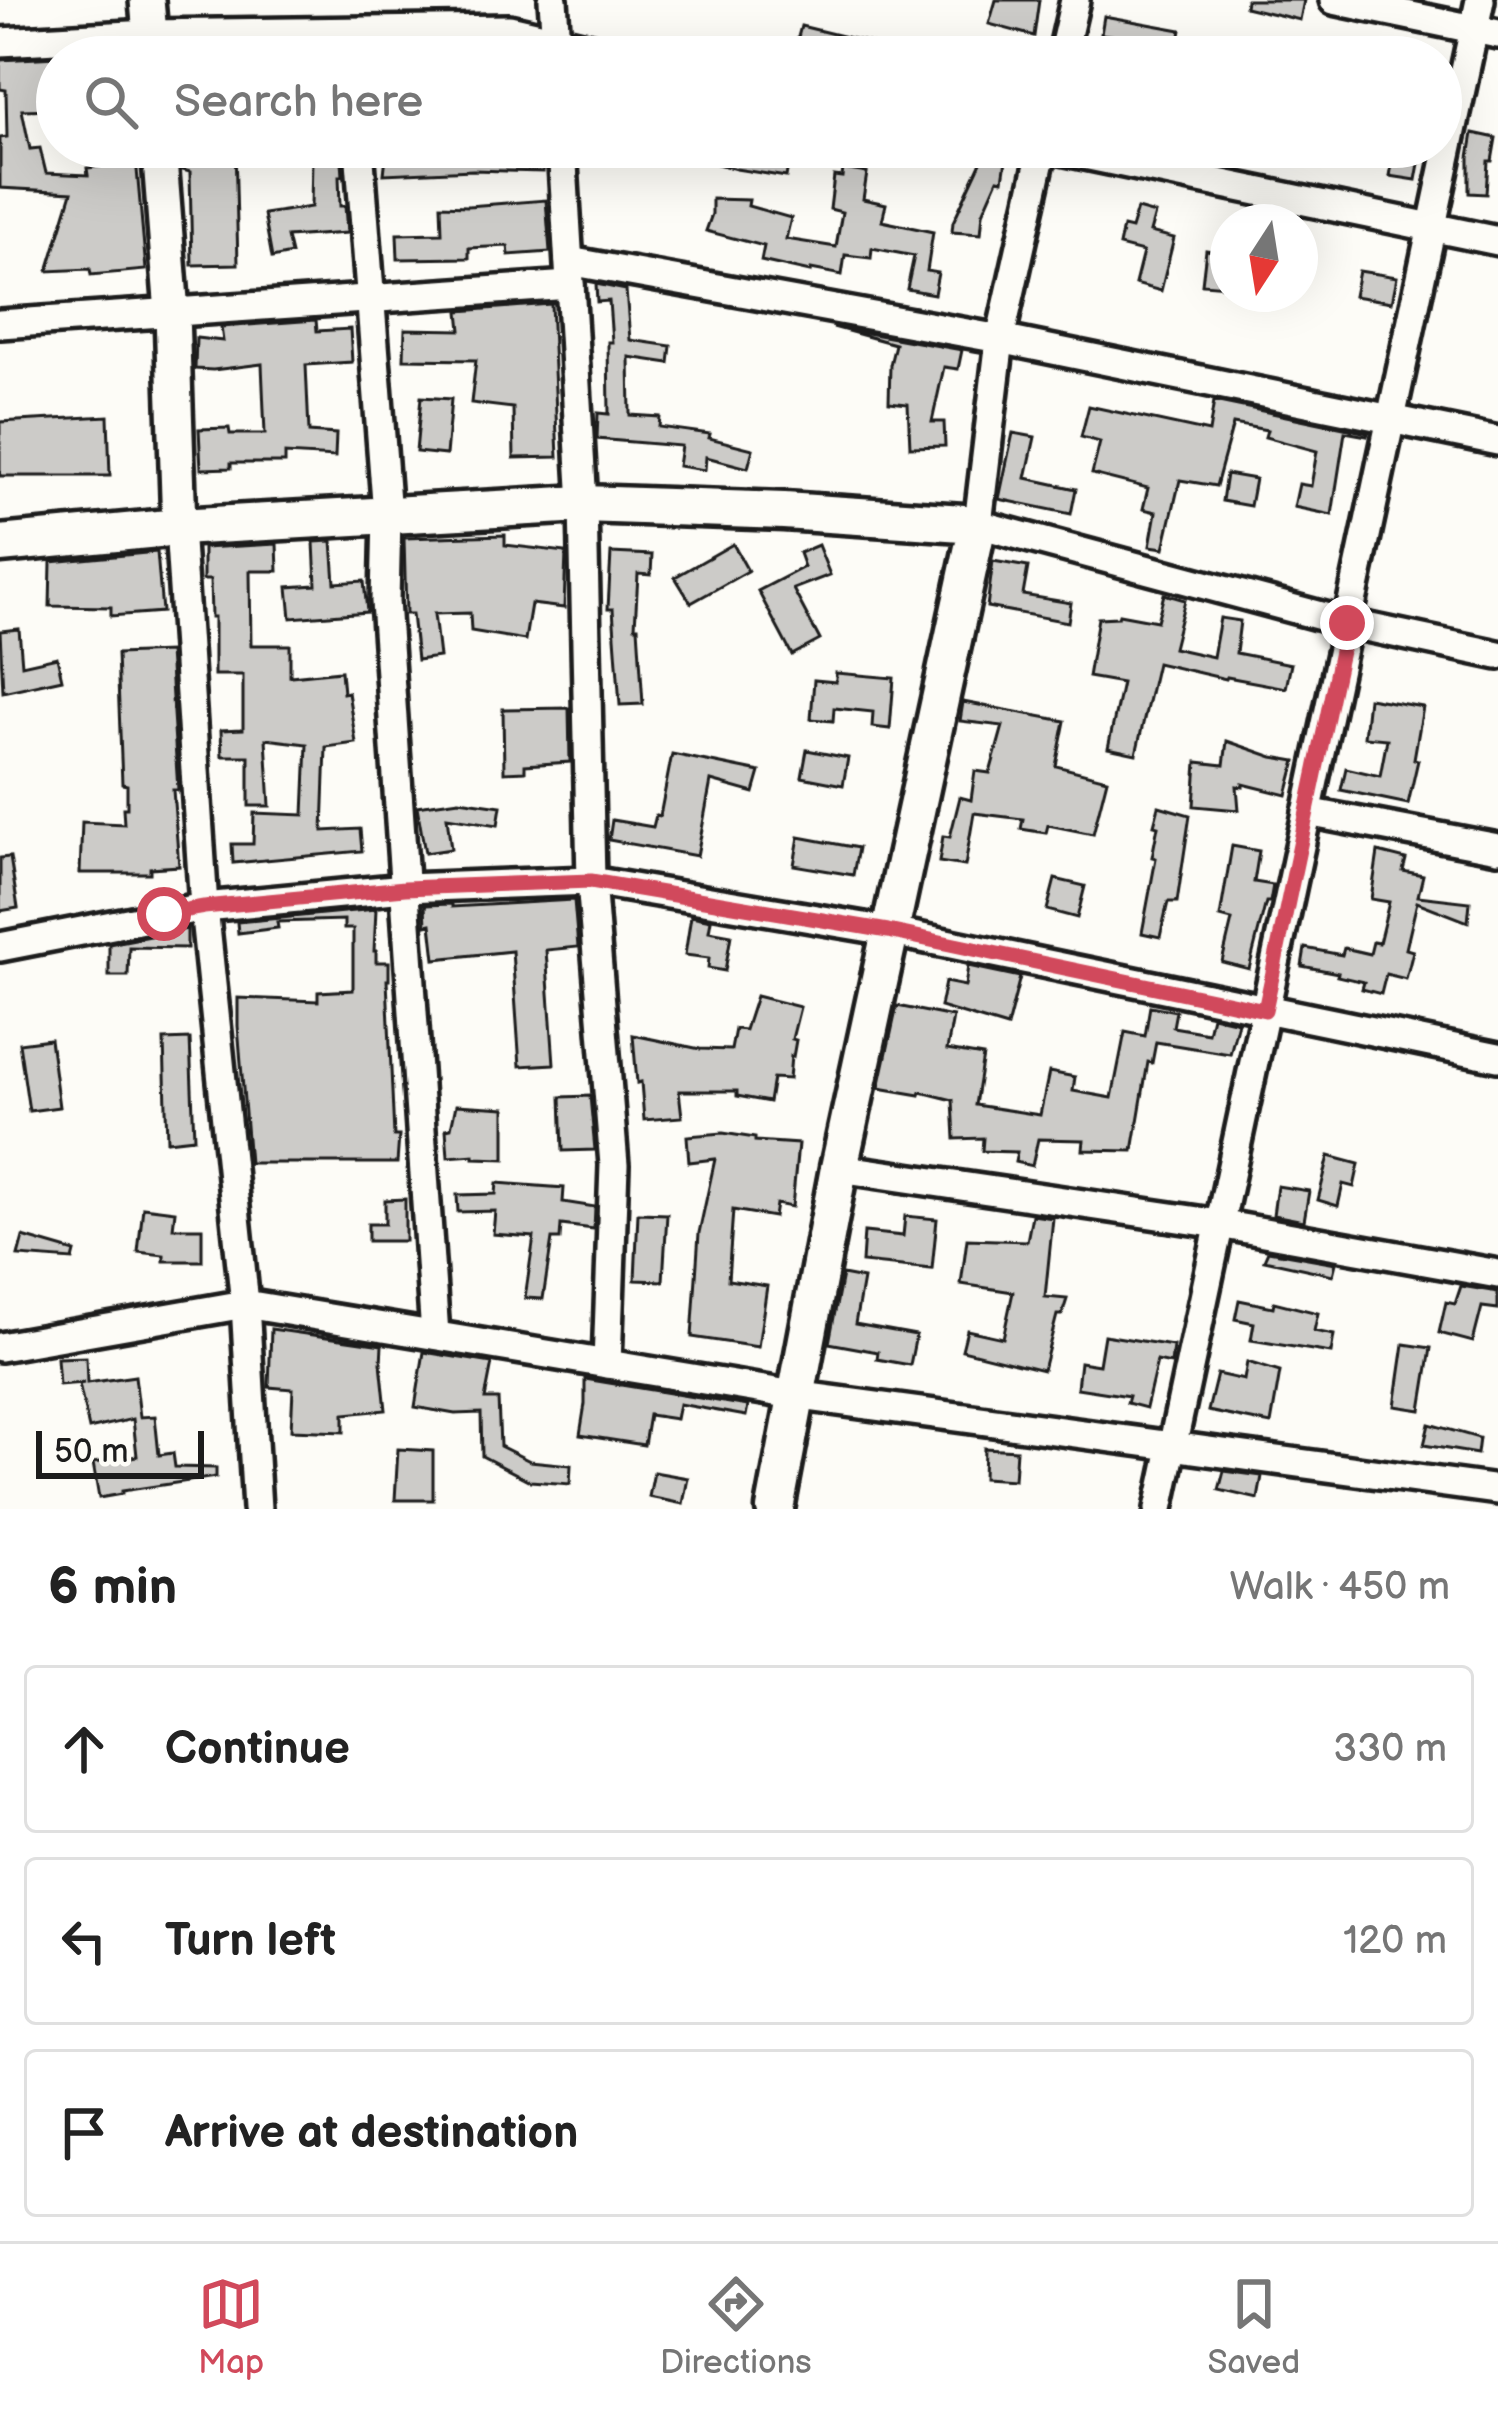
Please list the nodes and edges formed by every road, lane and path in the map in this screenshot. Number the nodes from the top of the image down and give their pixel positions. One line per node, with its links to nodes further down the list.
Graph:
1 (554, 0): 11 (street)
2 (1075, 0): 12 (street)
3 (1334, 0): 6 (street)
4 (1480, 0): 6 (street)
5 (150, 30): 7 (street); 8 (street)
6 (1486, 31): 15 (street)
7 (75, 36)
8 (237, 36)
9 (436, 36): 10 (street)
10 (525, 36)
11 (555, 36)
12 (1067, 36)
13 (36, 39): 14 (street)
14 (0, 42)
15 (1462, 117)
16 (161, 168): 26 (street)
17 (361, 168): 25 (street)
18 (563, 168): 24 (street)
19 (1039, 168): 28 (street)
20 (1146, 168): 22 (street)
21 (1448, 168): 22 (street)
22 (1431, 227): 23 (street); 29 (street)
23 (1498, 242)
24 (569, 273): 25 (street); 28 (street); 31 (street)
25 (371, 301): 26 (street); 32 (street)
26 (172, 313): 27 (street); 34 (street)
27 (0, 324)
28 (1000, 339): 29 (street); 33 (street)
29 (1390, 418): 30 (street); 36 (street)
30 (1498, 441)
31 (583, 504): 32 (main road); 33 (main road); 40 (street)
32 (387, 515): 34 (main road); 41 (street)
33 (978, 524): 36 (street); 43 (main road)
34 (179, 527): 35 (main road); 42 (street)
35 (0, 544)
36 (1347, 623): 37 (street); 38 (street)
37 (1498, 655)
38 (1307, 812): 39 (street); 45 (street)
39 (1498, 848)
40 (591, 881): 41 (street); 43 (street); 53 (street)
41 (405, 888): 42 (street); 51 (street)
42 (204, 907): 44 (street); 50 (street)
43 (888, 931): 45 (street); 47 (main road)
44 (0, 947)
45 (1265, 1010): 46 (street); 48 (street)
46 (1498, 1057)
47 (839, 1168): 48 (street); 54 (main road)
48 (1219, 1224): 49 (street); 55 (street)
49 (1498, 1274)
50 (244, 1304): 51 (street); 52 (street); 57 (street)
51 (434, 1335): 53 (street)
52 (0, 1347)
53 (607, 1364): 54 (street)
54 (794, 1395): 55 (street); 58 (main road)
55 (1172, 1445): 56 (street); 59 (street)
56 (1498, 1490)
57 (257, 1509)
58 (775, 1509)
59 (1159, 1509)

